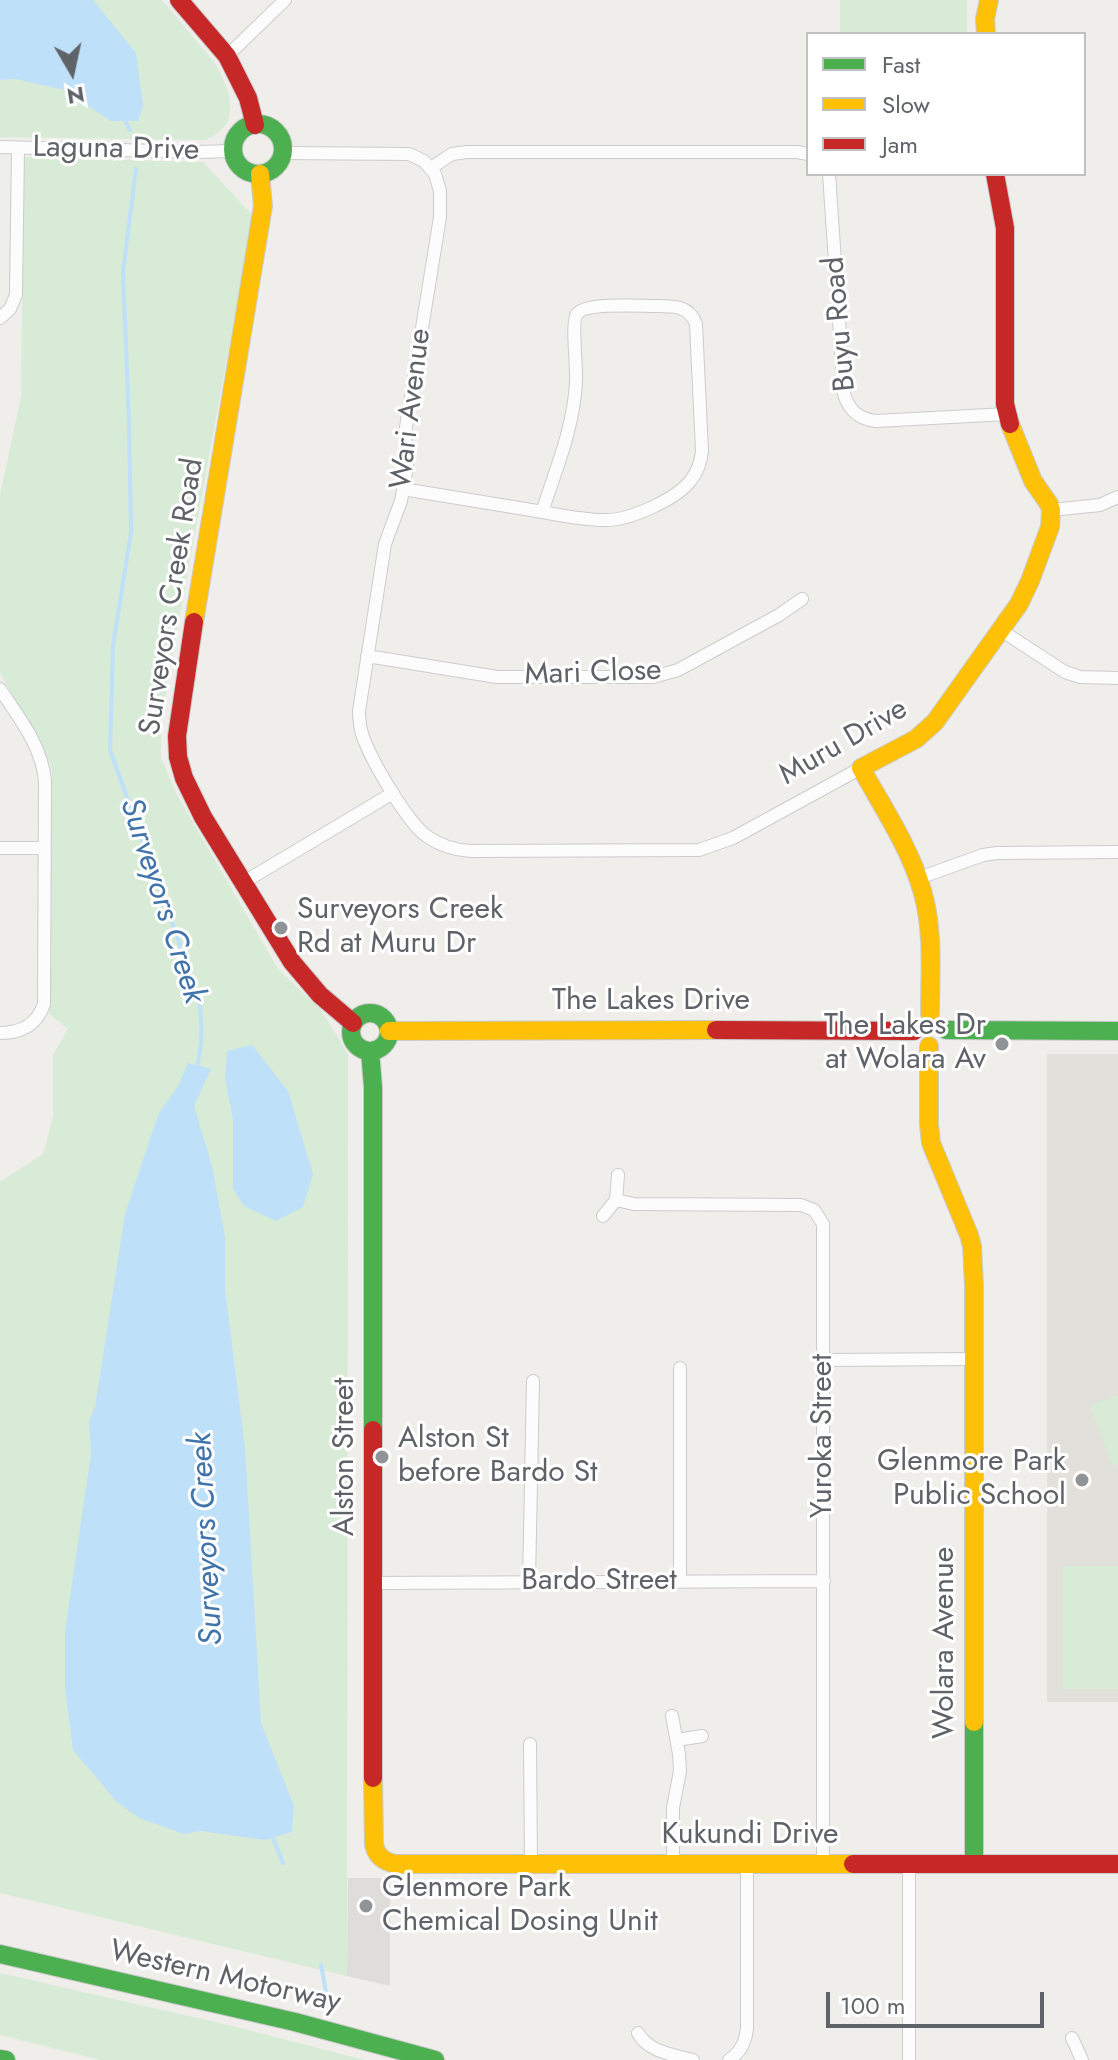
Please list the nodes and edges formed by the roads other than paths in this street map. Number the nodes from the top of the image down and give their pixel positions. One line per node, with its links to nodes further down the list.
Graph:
1 (179, 0): 5 (main road)
2 (285, 0): 5 (street)
3 (989, 0): 4 (main road)
4 (986, 32)
5 (227, 56): 6 (main road)
6 (255, 125): 9 (main road); 10 (main road)
7 (0, 147): 8 (street, Laguna Drive)
8 (18, 148): 9 (street, Laguna Drive); 16 (street)
9 (233, 151): 13 (main road)
10 (282, 153): 12 (street); 13 (main road)
11 (806, 154): 12 (street)
12 (431, 168): 18 (street, Wari Avenue)
13 (260, 174): 33 (main road, Surveyors Creek Road)
14 (829, 176): 17 (street, Buyu Road)
15 (995, 176): 17 (main road)
16 (0, 318)
17 (1007, 414): 20 (main road)
18 (403, 489): 21 (street); 24 (street, Wari Avenue)
19 (1118, 497): 20 (street)
20 (1051, 510): 23 (main road, Muru Drive)
21 (542, 512): 21 (street)
22 (802, 599): 24 (street, Mari Close)
23 (999, 629): 25 (street); 27 (main road, Muru Drive)
24 (367, 656): 28 (street, Wari Avenue)
25 (1118, 678)
26 (0, 689): 30 (street)
27 (861, 768): 28 (street, Muru Drive); 32 (main road)
28 (393, 793): 33 (street)
29 (0, 848): 30 (street)
30 (44, 848): 40 (street)
31 (1118, 852): 32 (street)
32 (919, 878): 34 (main road)
33 (244, 882): 35 (main road, Surveyors Creek Road)
34 (930, 1014): 36 (main road); 38 (main road)
35 (353, 1023): 37 (main road); 42 (main road)
36 (946, 1030): 39 (main road); 41 (main road)
37 (389, 1031): 38 (main road, The Lakes Drive); 42 (main road)
38 (914, 1031): 41 (main road)
39 (1118, 1031)
40 (0, 1033)
41 (929, 1046): 46 (main road, Wolara Avenue)
42 (370, 1051): 53 (main road, Alston Street)
43 (618, 1175): 44 (street)
44 (616, 1200): 45 (street); 47 (street, Yuroka Street)
45 (603, 1216)
46 (975, 1359): 47 (street); 64 (main road, Wolara Avenue)
47 (824, 1360): 51 (street, Yuroka Street)
48 (680, 1368): 50 (street)
49 (533, 1381): 52 (street)
50 (680, 1581): 51 (street, Bardo Street); 52 (street, Bardo Street)
51 (824, 1581): 62 (street, Yuroka Street)
52 (529, 1582): 53 (street, Bardo Street)
53 (374, 1583): 58 (main road, Alston Street)
54 (672, 1716): 56 (street)
55 (702, 1736): 56 (street)
56 (677, 1740): 60 (street)
57 (530, 1744): 59 (street)
58 (383, 1860): 59 (main road, Kukundi Drive)
59 (531, 1864): 60 (main road, Kukundi Drive)
60 (673, 1864): 61 (main road, Kukundi Drive)
61 (747, 1864): 62 (main road, Kukundi Drive); 71 (street)
62 (823, 1864): 63 (main road, Kukundi Drive)
63 (909, 1864): 64 (main road, Kukundi Drive); 72 (street)
64 (974, 1864): 65 (main road, Kukundi Drive)
65 (1118, 1864)
66 (0, 1954): 69 (main road, Western Motorway)
67 (638, 2033): 70 (street)
68 (1072, 2038): 73 (street)
69 (435, 2060)
70 (693, 2060)
71 (729, 2060)
72 (909, 2060)
73 (1082, 2060)

